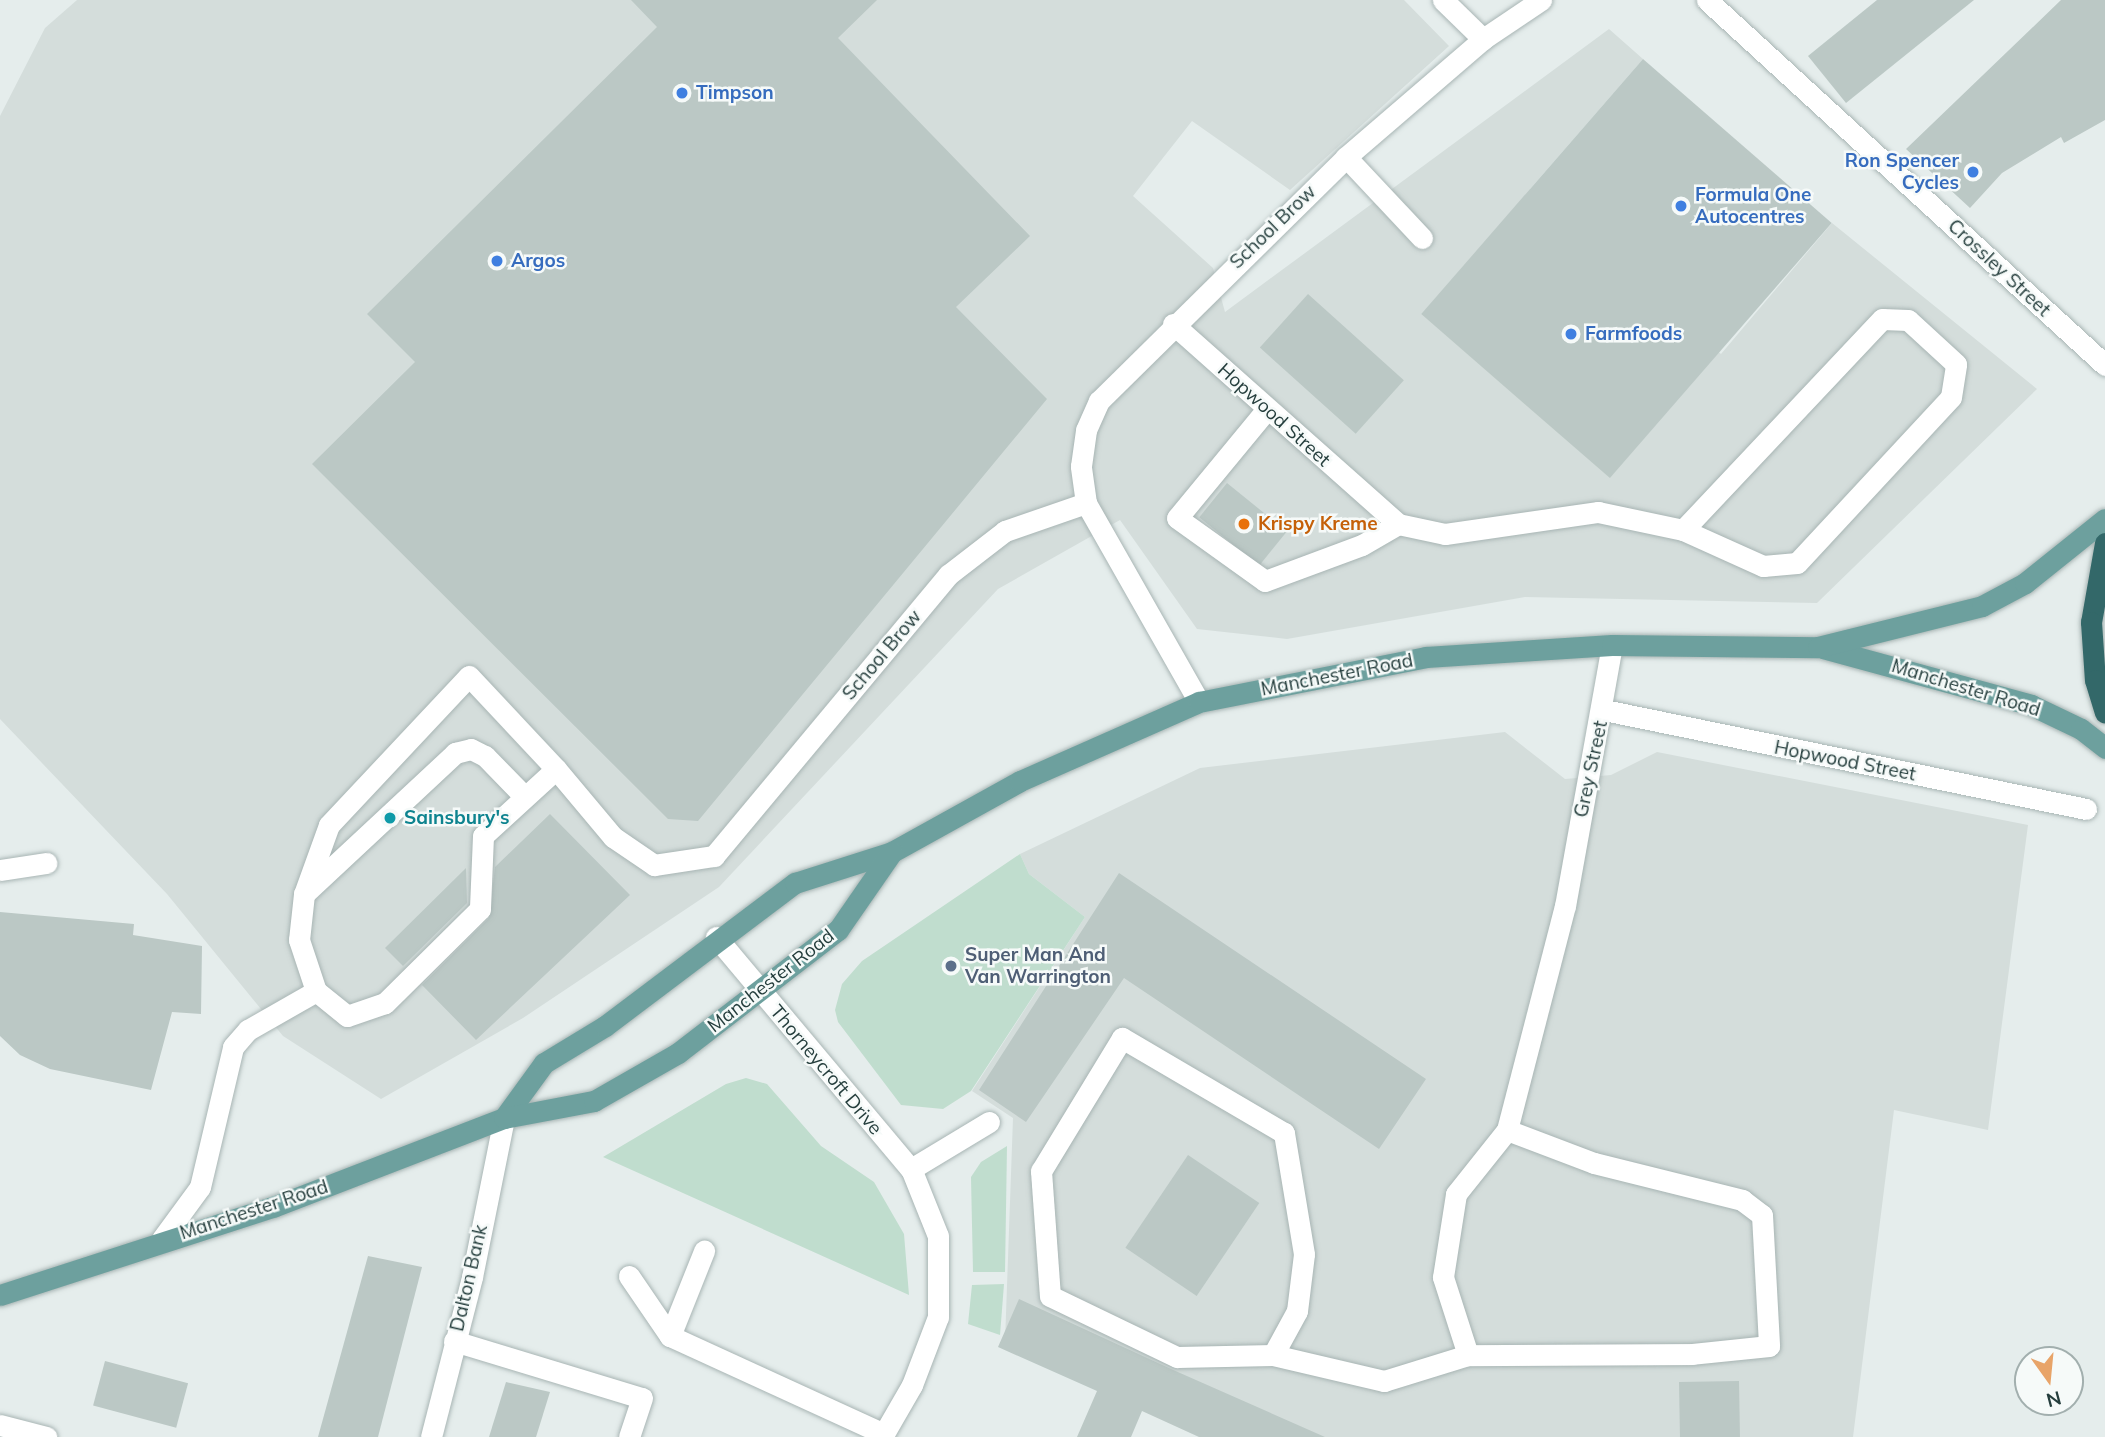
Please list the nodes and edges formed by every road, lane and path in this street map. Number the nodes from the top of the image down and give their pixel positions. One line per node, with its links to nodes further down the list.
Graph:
1 (1444, 0): 4 (street)
2 (1541, 0): 4 (street, School Brow)
3 (1707, 0): 8 (street, Crossley Street)
4 (1483, 39): 5 (street, School Brow)
5 (1346, 157): 6 (street); 7 (street, School Brow)
6 (1422, 238)
7 (1173, 324): 9 (street, Hopwood Street); 10 (street, School Brow)
8 (2105, 365)
9 (1267, 409): 12 (street, Hopwood Street); 12 (street)
10 (1086, 503): 17 (street, School Brow); 21 (street, School Brow)
11 (2105, 519): 16 (main road, Manchester Road)
12 (1398, 524): 13 (street)
13 (1683, 530): 13 (street)
14 (2105, 543): 19 (highway)
15 (1612, 645): 16 (main road, Manchester Road); 17 (main road, Manchester Road); 18 (street, Grey Street)
16 (1818, 647): 20 (main road, Manchester Road)
17 (1199, 702): 24 (main road, Manchester Road)
18 (1604, 710): 23 (street, Hopwood Street); 33 (street, Grey Street)
19 (2105, 712)
20 (2105, 748)
21 (556, 769): 22 (street); 27 (street)
22 (525, 797): 27 (street); 29 (street)
23 (2087, 810)
24 (892, 852): 28 (main road, Manchester Road); 30 (main road, Manchester Road)
25 (46, 863): 26 (street)
26 (0, 870)
27 (304, 894): 29 (street)
28 (716, 937): 30 (street, Thorneycroft Drive); 31 (main road, Manchester Road)
29 (316, 991): 35 (street)
30 (760, 991): 31 (main road, Manchester Road); 34 (street, Thorneycroft Drive)
31 (505, 1118): 35 (main road, Manchester Road); 40 (street, Dalton Bank)
32 (989, 1122): 34 (street)
33 (1507, 1130): 42 (street); 42 (street)
34 (911, 1169): 44 (street, Thorneycroft Drive)
35 (162, 1239): 38 (main road, Manchester Road)
36 (704, 1251): 39 (street)
37 (629, 1276): 39 (street)
38 (1, 1290)
39 (670, 1336): 44 (street, Thorneycroft Drive)
40 (454, 1341): 46 (street, Dalton Bank); 47 (street)
41 (1273, 1355): 41 (street); 42 (street)
42 (1468, 1355)
43 (0, 1425): 45 (street)
44 (882, 1435)
45 (46, 1437)
46 (431, 1437)
47 (629, 1437)

